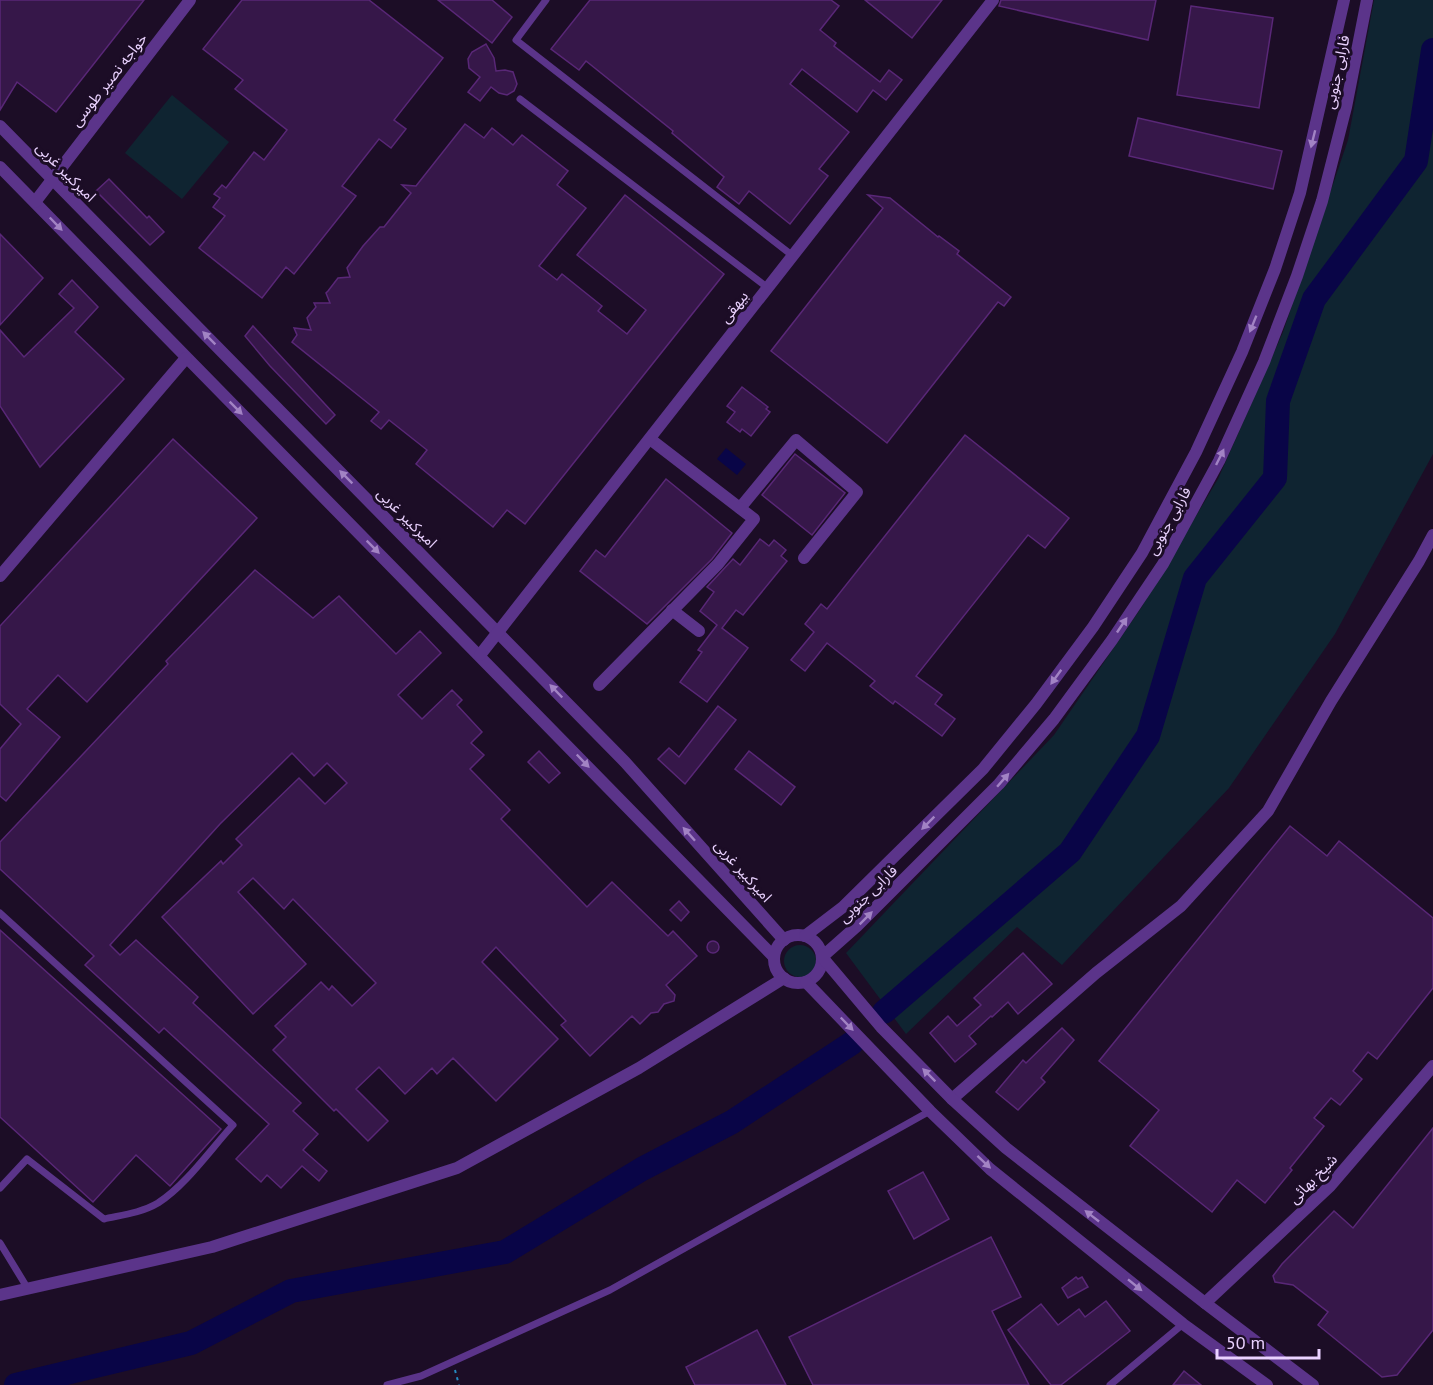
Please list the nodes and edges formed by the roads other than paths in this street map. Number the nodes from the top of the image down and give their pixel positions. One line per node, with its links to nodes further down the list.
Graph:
1 (190, 0): 9 (street, خواجه نصیر طوسی)
2 (546, 0): 11 (lane)
3 (993, 0): 11 (street, بیهقی)
4 (1344, 0): 25 (street, فارابی جنوبی, one-way to 25)
5 (1367, 0): 28 (street, فارابی جنوبی, one-way to 5)
6 (520, 99): 12 (lane)
7 (0, 126): 9 (street, امیرکبیر غربی)
8 (0, 167): 10 (street)
9 (52, 179): 10 (street, خواجه نصیر طوسی); 21 (street, امیرکبیر غربی, one-way to 9)
10 (35, 202): 13 (street, one-way to 13)
11 (794, 256): 12 (street, بیهقی)
12 (768, 288): 14 (street, بیهقی)
13 (186, 358): 18 (street); 22 (street, one-way to 22)
14 (650, 439): 15 (street); 21 (street, بیهقی)
15 (740, 508): 17 (street); 19 (street)
16 (1433, 536): 32 (street)
17 (804, 558)
18 (0, 576)
19 (672, 610): 20 (street); 23 (street)
20 (699, 631)
21 (499, 633): 22 (street, بیهقی); 26 (street, امیرکبیر غربی, one-way to 21)
22 (480, 655): 27 (street, one-way to 27)
23 (599, 685)
24 (0, 913): 34 (lane)
25 (805, 936): 26 (street); 28 (street)
26 (784, 940): 27 (street)
27 (774, 957): 29 (street)
28 (822, 957): 30 (street); 32 (street, one-way to 28)
29 (784, 978): 30 (street); 36 (street)
30 (806, 982): 33 (street, one-way to 33)
31 (1433, 1066): 38 (street, شیخ بهائی)
32 (952, 1099): 38 (street, one-way to 32)
33 (930, 1111): 39 (street, one-way to 39); 40 (lane)
34 (0, 1188)
35 (0, 1243): 36 (lane)
36 (28, 1289): 37 (street)
37 (0, 1295)
38 (1205, 1304): 43 (street)
39 (1183, 1324): 41 (lane); 42 (street)
40 (387, 1385)
41 (1110, 1385)
42 (1267, 1385)
43 (1313, 1385)

